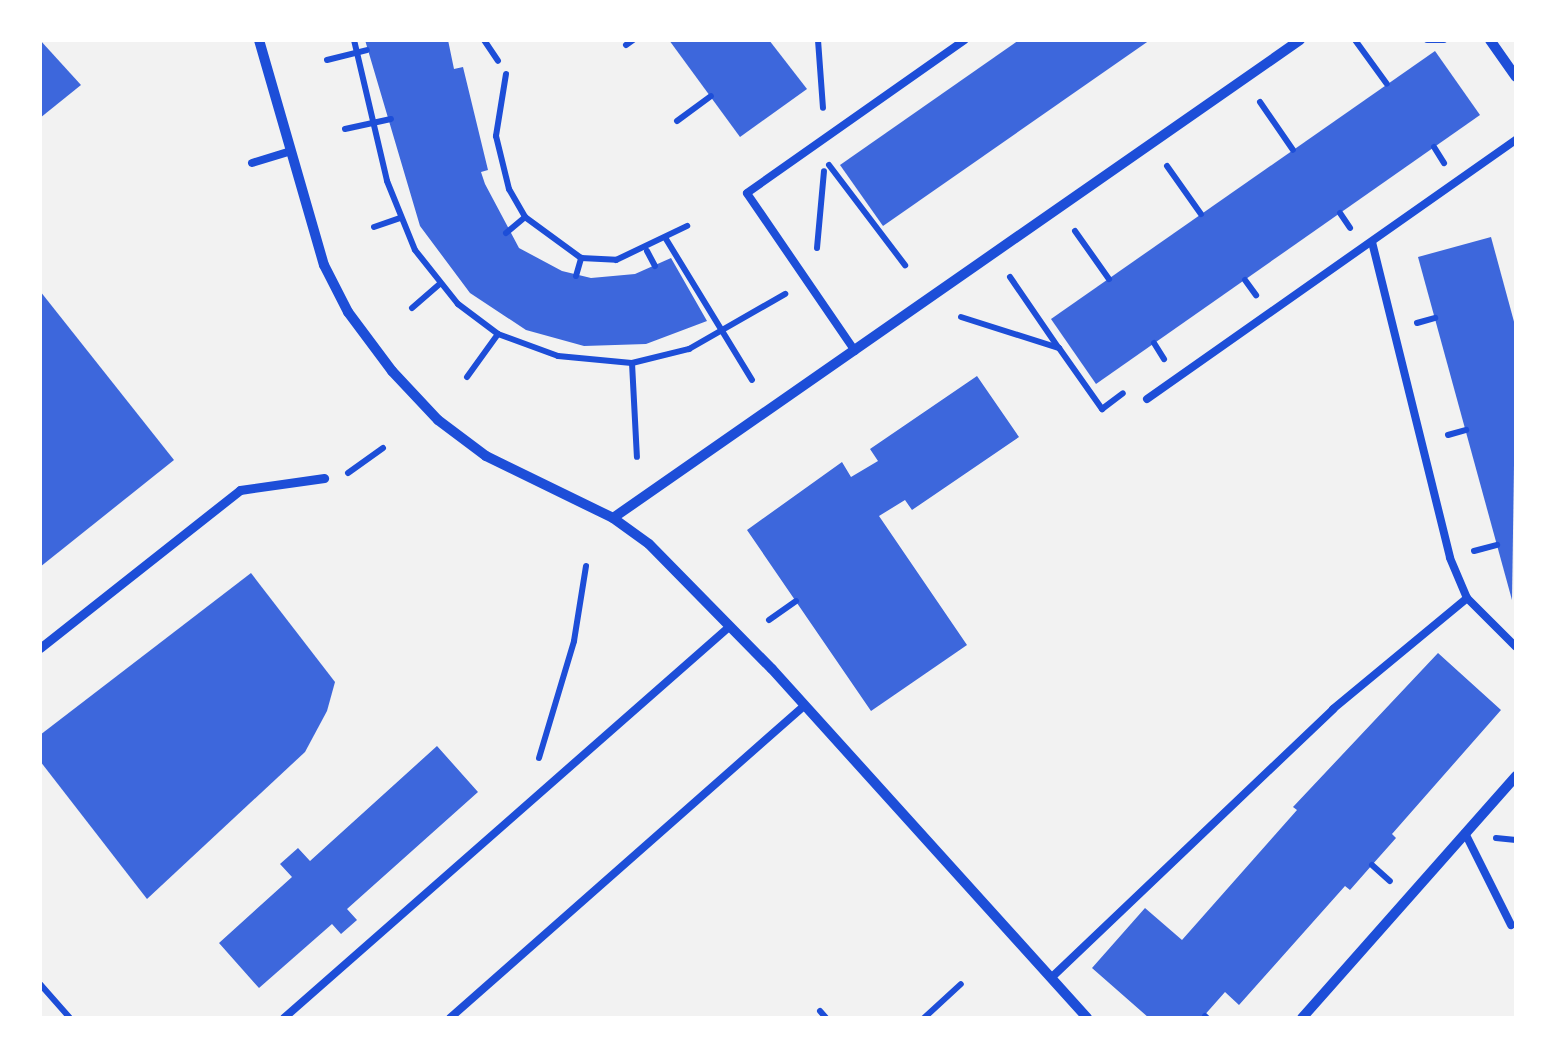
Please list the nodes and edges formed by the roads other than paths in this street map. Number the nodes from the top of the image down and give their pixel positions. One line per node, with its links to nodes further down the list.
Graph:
1 (260, 40): 7 (street)
2 (965, 40): 10 (lane)
3 (1300, 40): 10 (street)
4 (1490, 40): 5 (street)
5 (1516, 77)
6 (1516, 140): 9 (lane)
7 (288, 152): 8 (lane); 13 (street)
8 (252, 164)
9 (1372, 242): 11 (lane); 14 (lane)
10 (855, 351): 13 (street)
11 (1148, 398)
12 (324, 478): 17 (street)
13 (613, 518): 15 (street)
14 (1467, 598): 16 (lane); 22 (lane)
15 (729, 627): 18 (street); 23 (lane)
16 (1516, 647)
17 (40, 648)
18 (805, 705): 22 (street); 24 (lane)
19 (1516, 776): 20 (street)
20 (1466, 833): 21 (lane); 26 (street)
21 (1511, 925)
22 (1051, 978): 25 (street)
23 (284, 1018)
24 (450, 1018)
25 (1087, 1018)
26 (1302, 1018)

